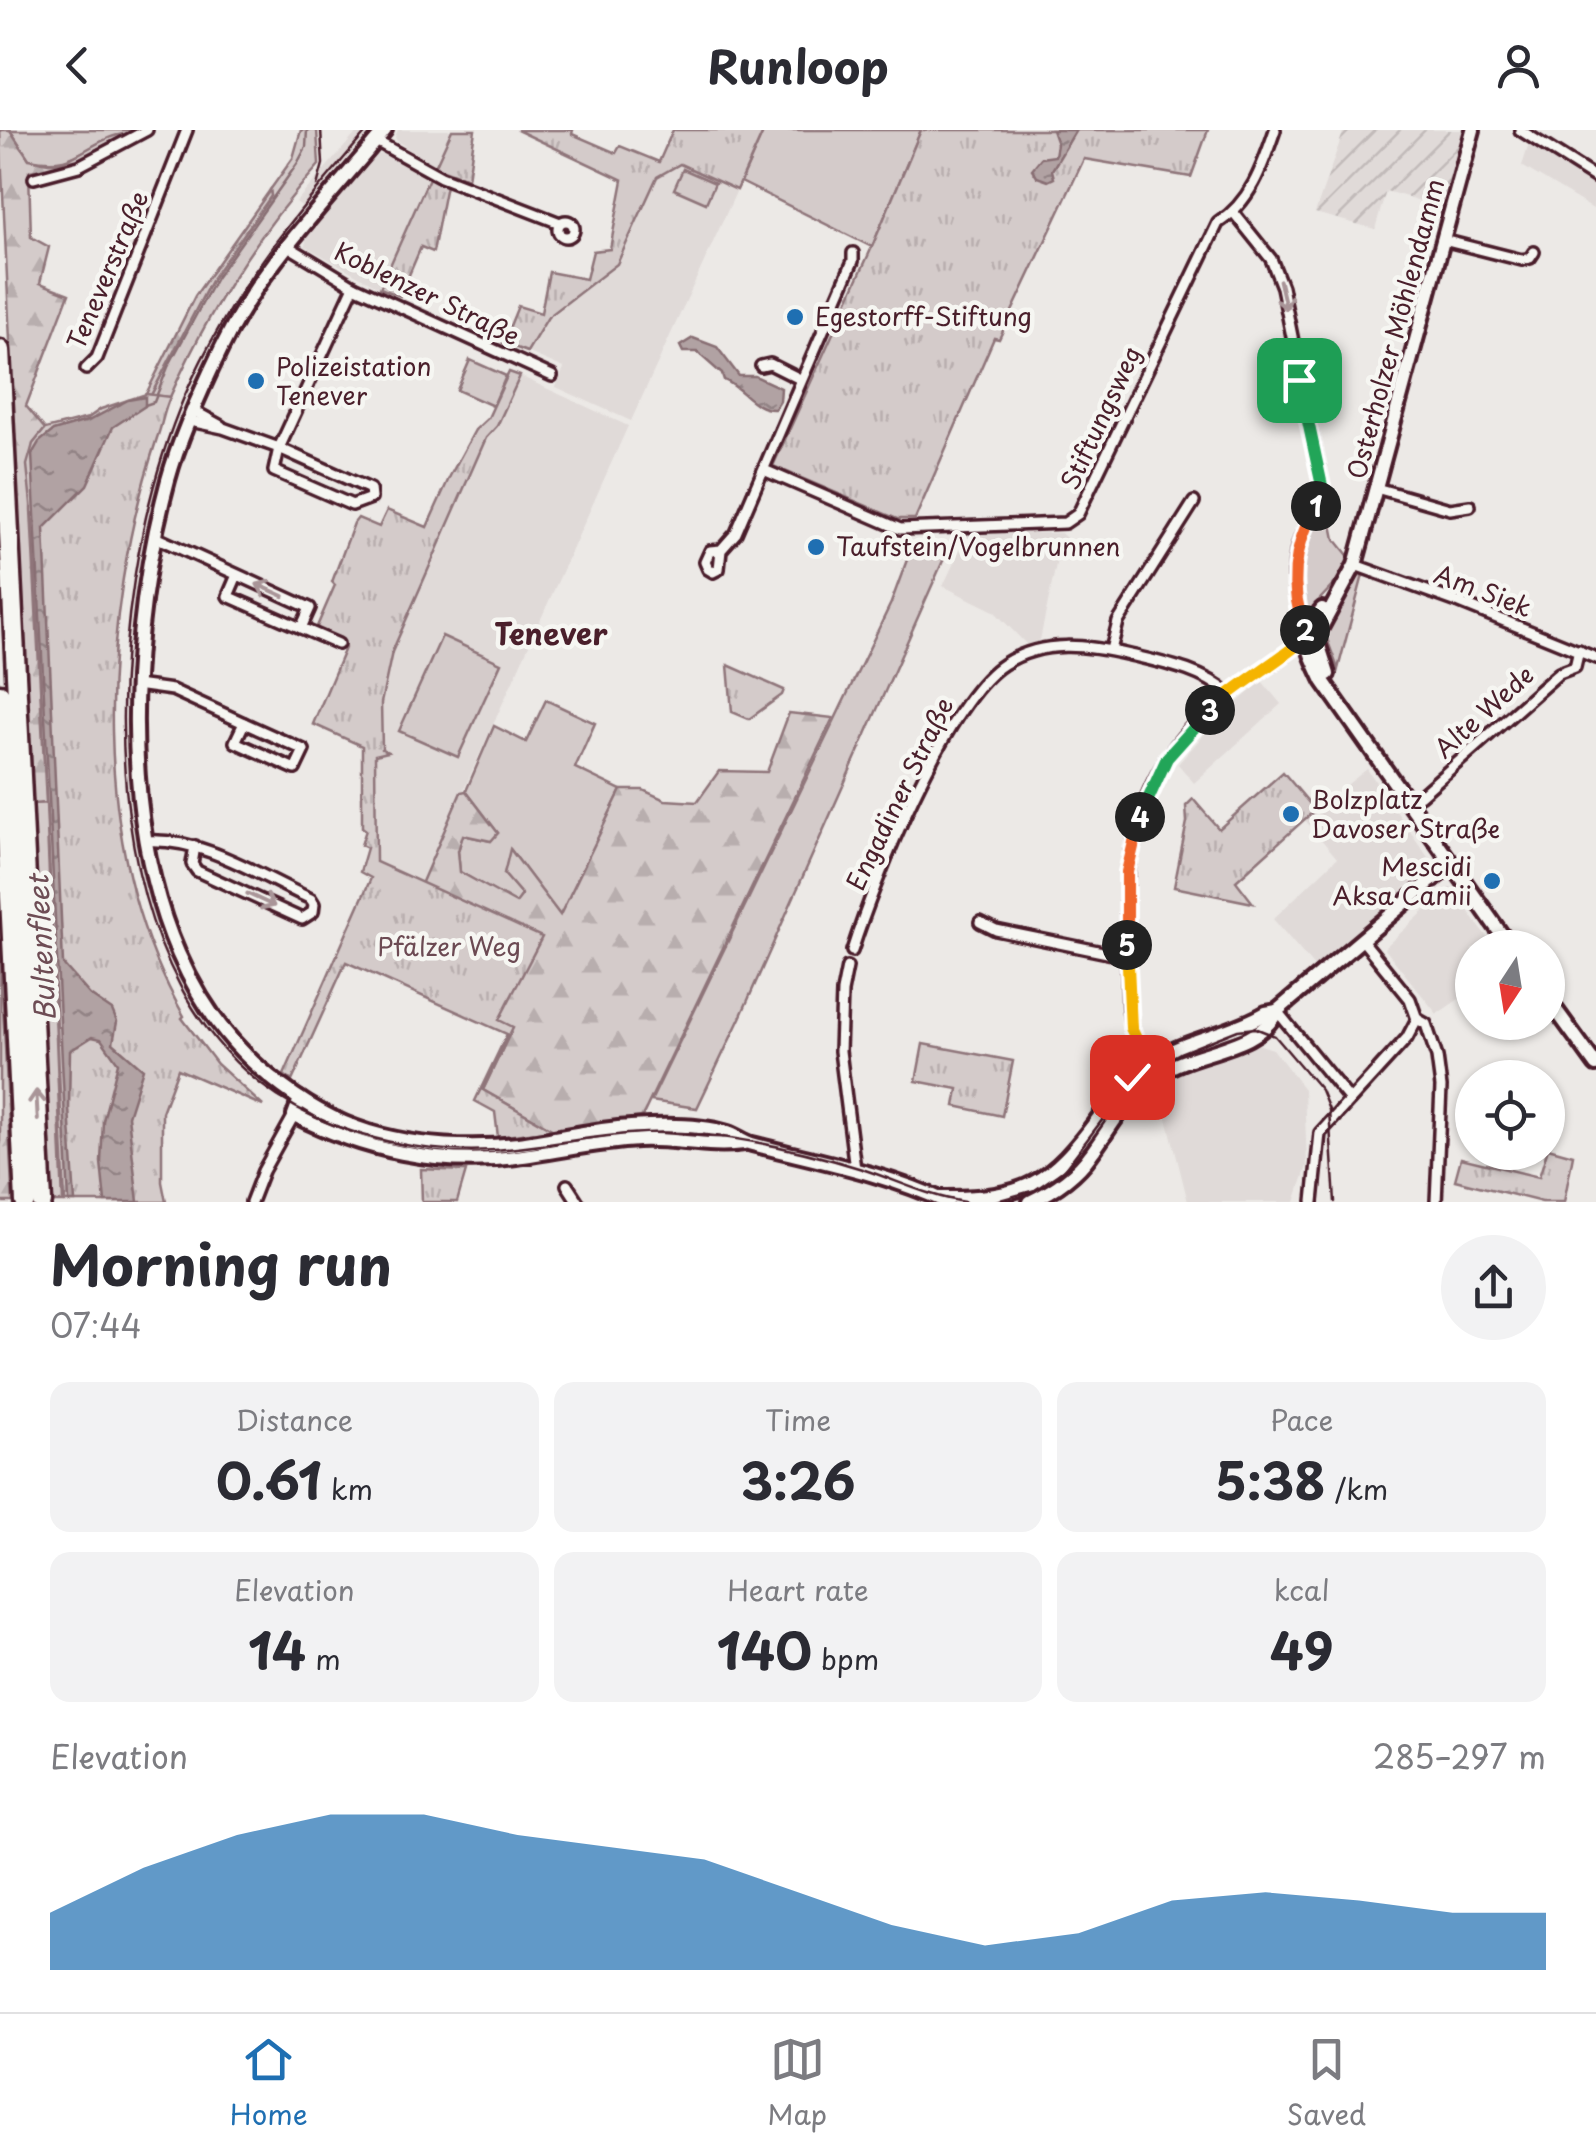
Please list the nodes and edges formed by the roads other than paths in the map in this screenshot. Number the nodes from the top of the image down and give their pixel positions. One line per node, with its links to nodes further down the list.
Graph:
1 (147, 130): 7 (street)
2 (187, 130): 18 (street, Teneverstraße)
3 (1275, 130): 9 (street, Stiftungsweg)
4 (1473, 130): 11 (street, Osterholzer Möhlendamm)
5 (1520, 130): 8 (street)
6 (380, 136): 10 (street); 12 (street)
7 (34, 178)
8 (1596, 178)
9 (1234, 212): 23 (street, Stiftungsweg); 32 (street, one-way to 32)
10 (560, 222)
11 (1443, 240): 13 (street); 24 (street, Osterholzer Möhlendamm)
12 (286, 245): 15 (street, Koblenzer Straße); 21 (street)
13 (1534, 252)
14 (853, 253): 20 (street)
15 (354, 286): 19 (street, Koblenzer Straße); 22 (street)
16 (0, 350): 67 (highway, one-way to 16)
17 (761, 366): 20 (street)
18 (86, 368)
19 (552, 376)
20 (800, 379): 23 (street)
21 (192, 416): 22 (street); 27 (street)
22 (279, 448): 22 (street)
23 (764, 470): 28 (street)
24 (1376, 488): 26 (street); 29 (street, Osterholzer Möhlendamm)
25 (1194, 502): 34 (street)
26 (1470, 506)
27 (155, 536): 30 (street); 37 (street)
28 (721, 550)
29 (1355, 565): 32 (street, Osterholzer Möhlendamm); 35 (street, Am Siek)
30 (237, 576): 31 (street); 31 (street, one-way to 30)
31 (301, 628): 33 (street)
32 (1312, 637): 38 (street); 41 (street)
33 (338, 644)
34 (1110, 650): 38 (street, Engadiner Straße); 48 (street, Engadiner Straße)
35 (1579, 650): 36 (street, Am Siek); 41 (street, Alte Wede)
36 (1596, 658)
37 (136, 685): 40 (street); 42 (street)
38 (1228, 693): 49 (street)
39 (0, 694): 66 (highway)
40 (244, 723): 40 (street)
41 (1408, 802): 44 (street)
42 (147, 841): 43 (street); 58 (street)
43 (195, 846): 43 (street, one-way to 43)
44 (1451, 864): 46 (street); 47 (street)
45 (980, 922): 49 (street)
46 (1498, 930)
47 (1363, 941): 51 (street); 52 (street)
48 (852, 951)
49 (1127, 957): 56 (street)
50 (847, 967): 62 (street)
51 (1276, 1011): 54 (street); 55 (street); 59 (street)
52 (1417, 1018): 59 (street); 72 (street)
53 (1565, 1022): 57 (street)
54 (1234, 1026): 55 (street); 56 (street)
55 (1238, 1042): 70 (street)
56 (1148, 1064): 64 (street)
57 (1596, 1065)
58 (300, 1099): 60 (street); 61 (street)
59 (1350, 1100): 71 (street)
60 (294, 1115): 61 (street); 68 (street)
61 (748, 1143): 62 (street)
62 (855, 1169): 65 (street)
63 (567, 1184): 69 (street)
64 (1004, 1198): 65 (street)
65 (942, 1200)
66 (25, 1202)
67 (42, 1202)
68 (252, 1202)
69 (578, 1202)
70 (1030, 1202)
71 (1313, 1202)
72 (1436, 1202)

